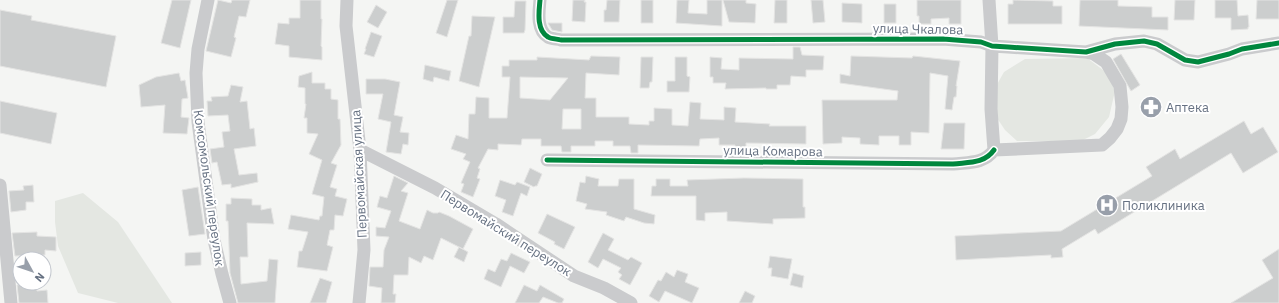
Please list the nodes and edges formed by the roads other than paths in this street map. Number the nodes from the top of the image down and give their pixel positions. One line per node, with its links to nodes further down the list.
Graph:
1 (208, 0): 14 (street, Комсомольский переулок)
2 (347, 0): 8 (street, Первомайская улица)
3 (540, 0): 6 (street, улица Чкалова)
4 (989, 0): 6 (street)
5 (1279, 43): 7 (street, улица Чкалова)
6 (992, 46): 7 (street, улица Чкалова); 9 (street)
7 (1086, 52): 9 (street)
8 (360, 150): 12 (street, Первомайская улица); 15 (street, Первомайский переулок)
9 (994, 150): 10 (street, улица Комарова)
10 (547, 160)
11 (0, 185): 13 (street)
12 (361, 302)
13 (11, 303)
14 (230, 303)
15 (631, 303)

